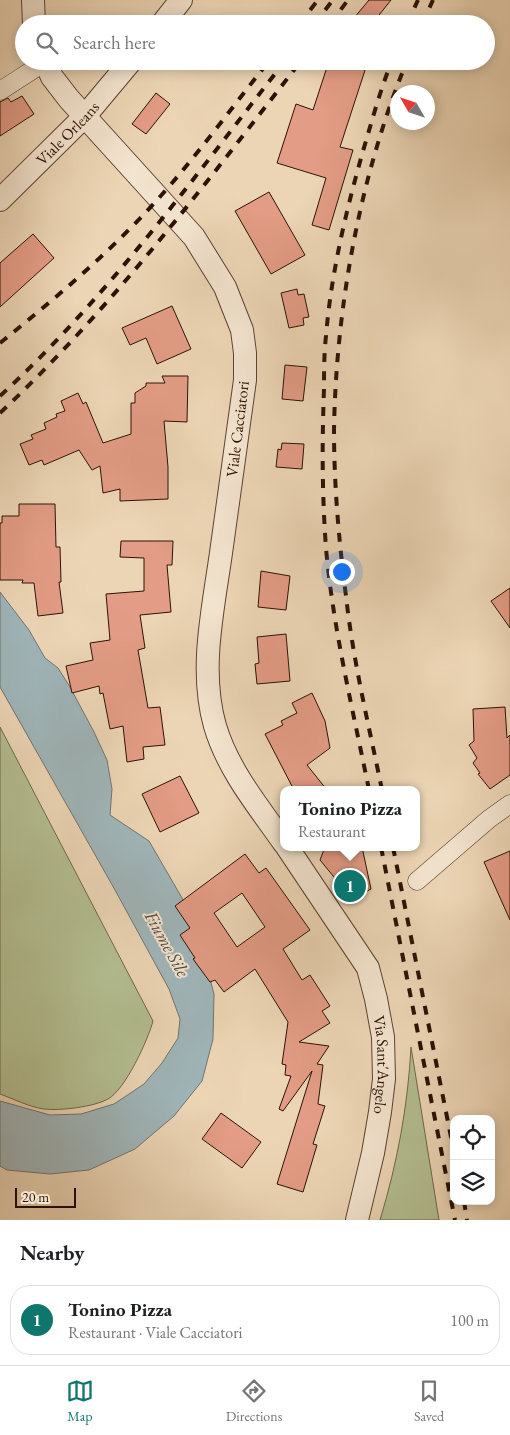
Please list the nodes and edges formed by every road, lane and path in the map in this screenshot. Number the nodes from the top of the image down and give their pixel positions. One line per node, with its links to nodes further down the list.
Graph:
1 (33, 0): 3 (street)
2 (181, 0): 4 (street)
3 (34, 15)
4 (169, 15)
5 (33, 70): 8 (street)
6 (49, 70): 9 (street, Viale Cacciatori)
7 (124, 70): 9 (street, Viale Orleans)
8 (0, 91)
9 (85, 116): 10 (street, Viale Orleans); 12 (street, Viale Cacciatori)
10 (0, 200)
11 (510, 804): 14 (street)
12 (280, 837)
13 (289, 851): 15 (street, Via Sant'Angelo)
14 (417, 881)
15 (357, 1220)

